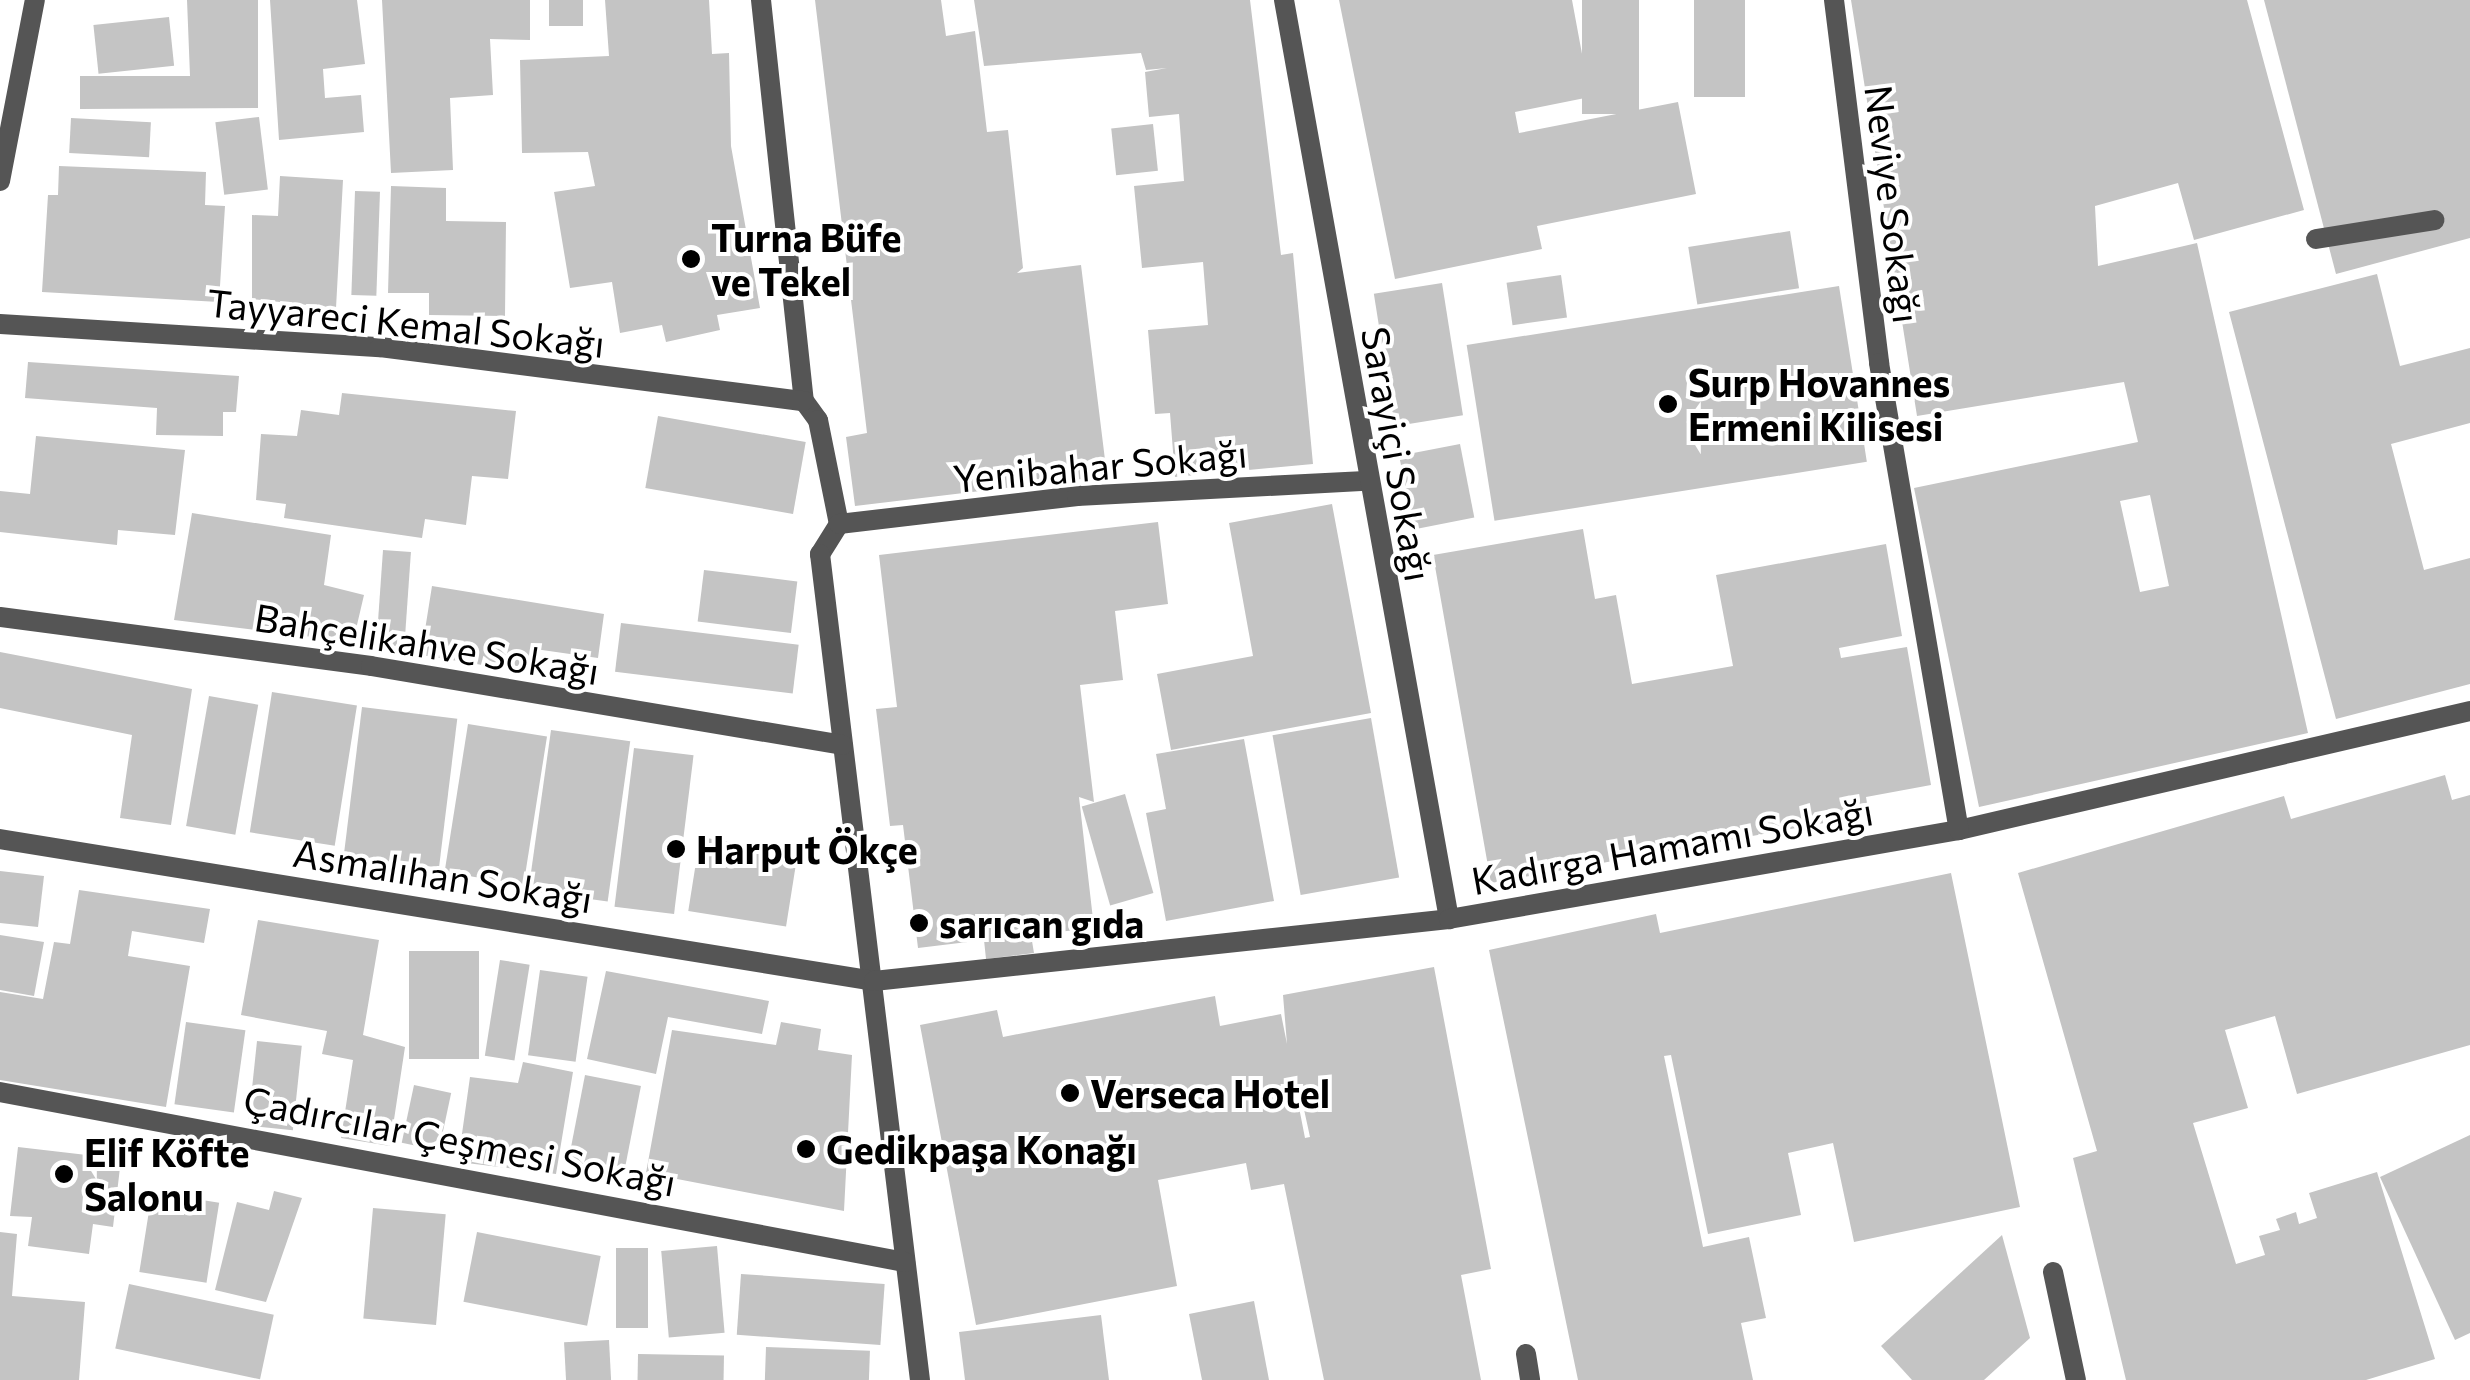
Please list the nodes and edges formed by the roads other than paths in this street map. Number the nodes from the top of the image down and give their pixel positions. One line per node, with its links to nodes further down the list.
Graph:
1 (36, 0): 5 (street)
2 (762, 0): 9 (street)
3 (1284, 0): 10 (street, Sarayiçi Sokağı)
4 (1834, 0): 15 (street, Neviye Sokağı)
5 (0, 181)
6 (2434, 220): 7 (street)
7 (2316, 238)
8 (0, 324): 9 (street, Tayyareci Kemal Sokağı)
9 (804, 401): 11 (street)
10 (1366, 481): 11 (street, Yenibahar Sokağı); 17 (street, Sarayiçi Sokağı)
11 (839, 524): 14 (street)
12 (0, 616): 14 (street, Bahçelikahve Sokağı)
13 (2470, 710): 15 (street, Kadırga Hamamı Sokağı)
14 (842, 745): 18 (street)
15 (1958, 830): 17 (street, Kadırga Hamamı Sokağı)
16 (0, 838): 18 (street, Asmalıhan Sokağı)
17 (1450, 919): 18 (street, Kadırga Hamamı Sokağı)
18 (874, 982): 20 (street)
19 (0, 1092): 20 (street, Çadırcılar Çeşmesi Sokağı)
20 (905, 1262): 23 (street)
21 (2054, 1272): 25 (street)
22 (1526, 1354): 24 (street)
23 (920, 1380)
24 (1530, 1380)
25 (2076, 1380)

